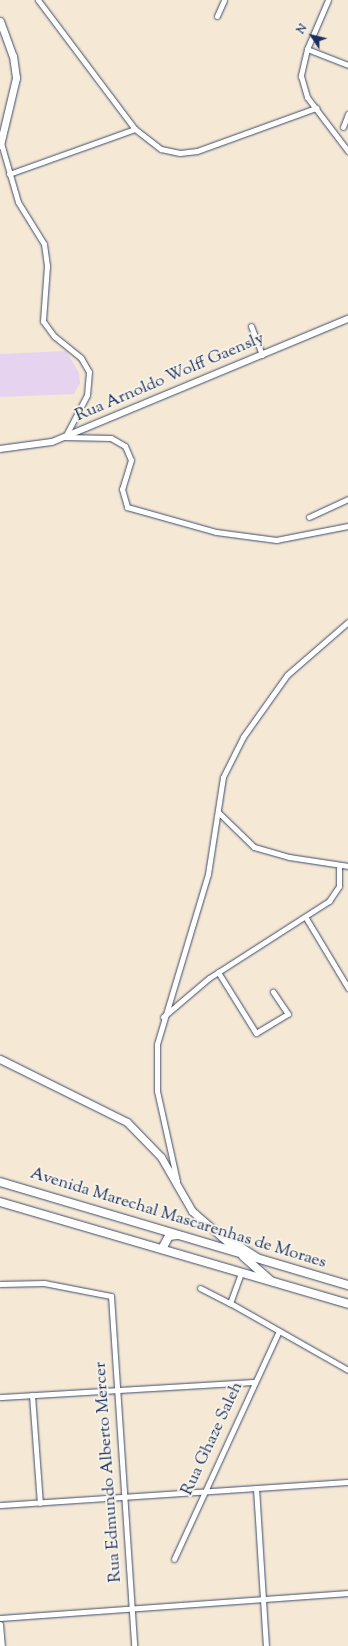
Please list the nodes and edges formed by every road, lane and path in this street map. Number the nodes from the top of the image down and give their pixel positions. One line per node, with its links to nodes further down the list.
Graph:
1 (38, 0): 11 (street)
2 (224, 0): 4 (street)
3 (328, 0): 6 (street)
4 (217, 16)
5 (0, 21): 12 (main road)
6 (307, 49): 7 (street); 8 (street)
7 (348, 66)
8 (316, 108): 11 (street); 13 (street)
9 (348, 114): 10 (street)
10 (343, 127)
11 (136, 129): 14 (street)
12 (1, 144): 14 (street)
13 (348, 151)
14 (9, 174): 18 (street)
15 (348, 319): 17 (street, Rua Arnoldo Wolff Gaensly)
16 (251, 326): 17 (street)
17 (262, 355): 18 (street, Rua Arnoldo Wolff Gaensly)
18 (65, 437): 19 (street, Rua Arnoldo Wolff Gaensly); 22 (street)
19 (0, 449)
20 (348, 499): 21 (street)
21 (309, 517)
22 (348, 526)
23 (348, 622): 24 (street)
24 (218, 812): 26 (street); 31 (street)
25 (348, 866): 26 (street)
26 (339, 868): 27 (street)
27 (306, 918): 28 (street); 29 (street)
28 (218, 972): 30 (street); 31 (street)
29 (348, 988)
30 (273, 992)
31 (162, 1018): 34 (street)
32 (0, 1059): 34 (main road)
33 (0, 1182): 37 (highway, Avenida Marechal Mascarenhas de Moraes)
34 (178, 1185): 36 (main road)
35 (0, 1202): 38 (highway, Avenida Marechal Mascarenhas de Moraes)
36 (217, 1232): 39 (main road); 40 (main road)
37 (178, 1236): 38 (highway); 39 (highway, Avenida Marechal Mascarenhas de Moraes)
38 (162, 1250): 41 (highway, Avenida Marechal Mascarenhas de Moraes)
39 (241, 1254): 40 (highway, Avenida Marechal Mascarenhas de Moraes); 42 (highway)
40 (259, 1259): 44 (highway, Avenida Marechal Mascarenhas de Moraes)
41 (241, 1273): 42 (highway, Avenida Marechal Mascarenhas de Moraes); 46 (street)
42 (273, 1282): 47 (highway, Avenida Marechal Mascarenhas de Moraes)
43 (0, 1284): 51 (street, Rua Edmundo Alberto Mercer)
44 (348, 1285)
45 (200, 1288): 46 (street)
46 (230, 1303): 48 (street)
47 (348, 1304)
48 (279, 1331): 49 (street); 50 (street, Rua Ghaze Saleh)
49 (348, 1370)
50 (255, 1382): 51 (street); 56 (street, Rua Ghaze Saleh)
51 (117, 1389): 52 (street); 57 (street, Rua Edmundo Alberto Mercer)
52 (32, 1395): 53 (street); 58 (street)
53 (0, 1397)
54 (348, 1482): 55 (street)
55 (256, 1488): 56 (street); 62 (street)
56 (204, 1491): 57 (street); 60 (street, Rua Ghaze Saleh)
57 (124, 1497): 58 (street); 63 (street, Rua Edmundo Alberto Mercer)
58 (40, 1503): 59 (street)
59 (0, 1506)
60 (174, 1559)
61 (348, 1593): 62 (street)
62 (263, 1599): 63 (street); 68 (street)
63 (132, 1608): 64 (street); 67 (street, Rua Edmundo Alberto Mercer)
64 (0, 1618)
65 (0, 1624): 66 (street)
66 (2, 1646)
67 (134, 1646)
68 (266, 1646)

